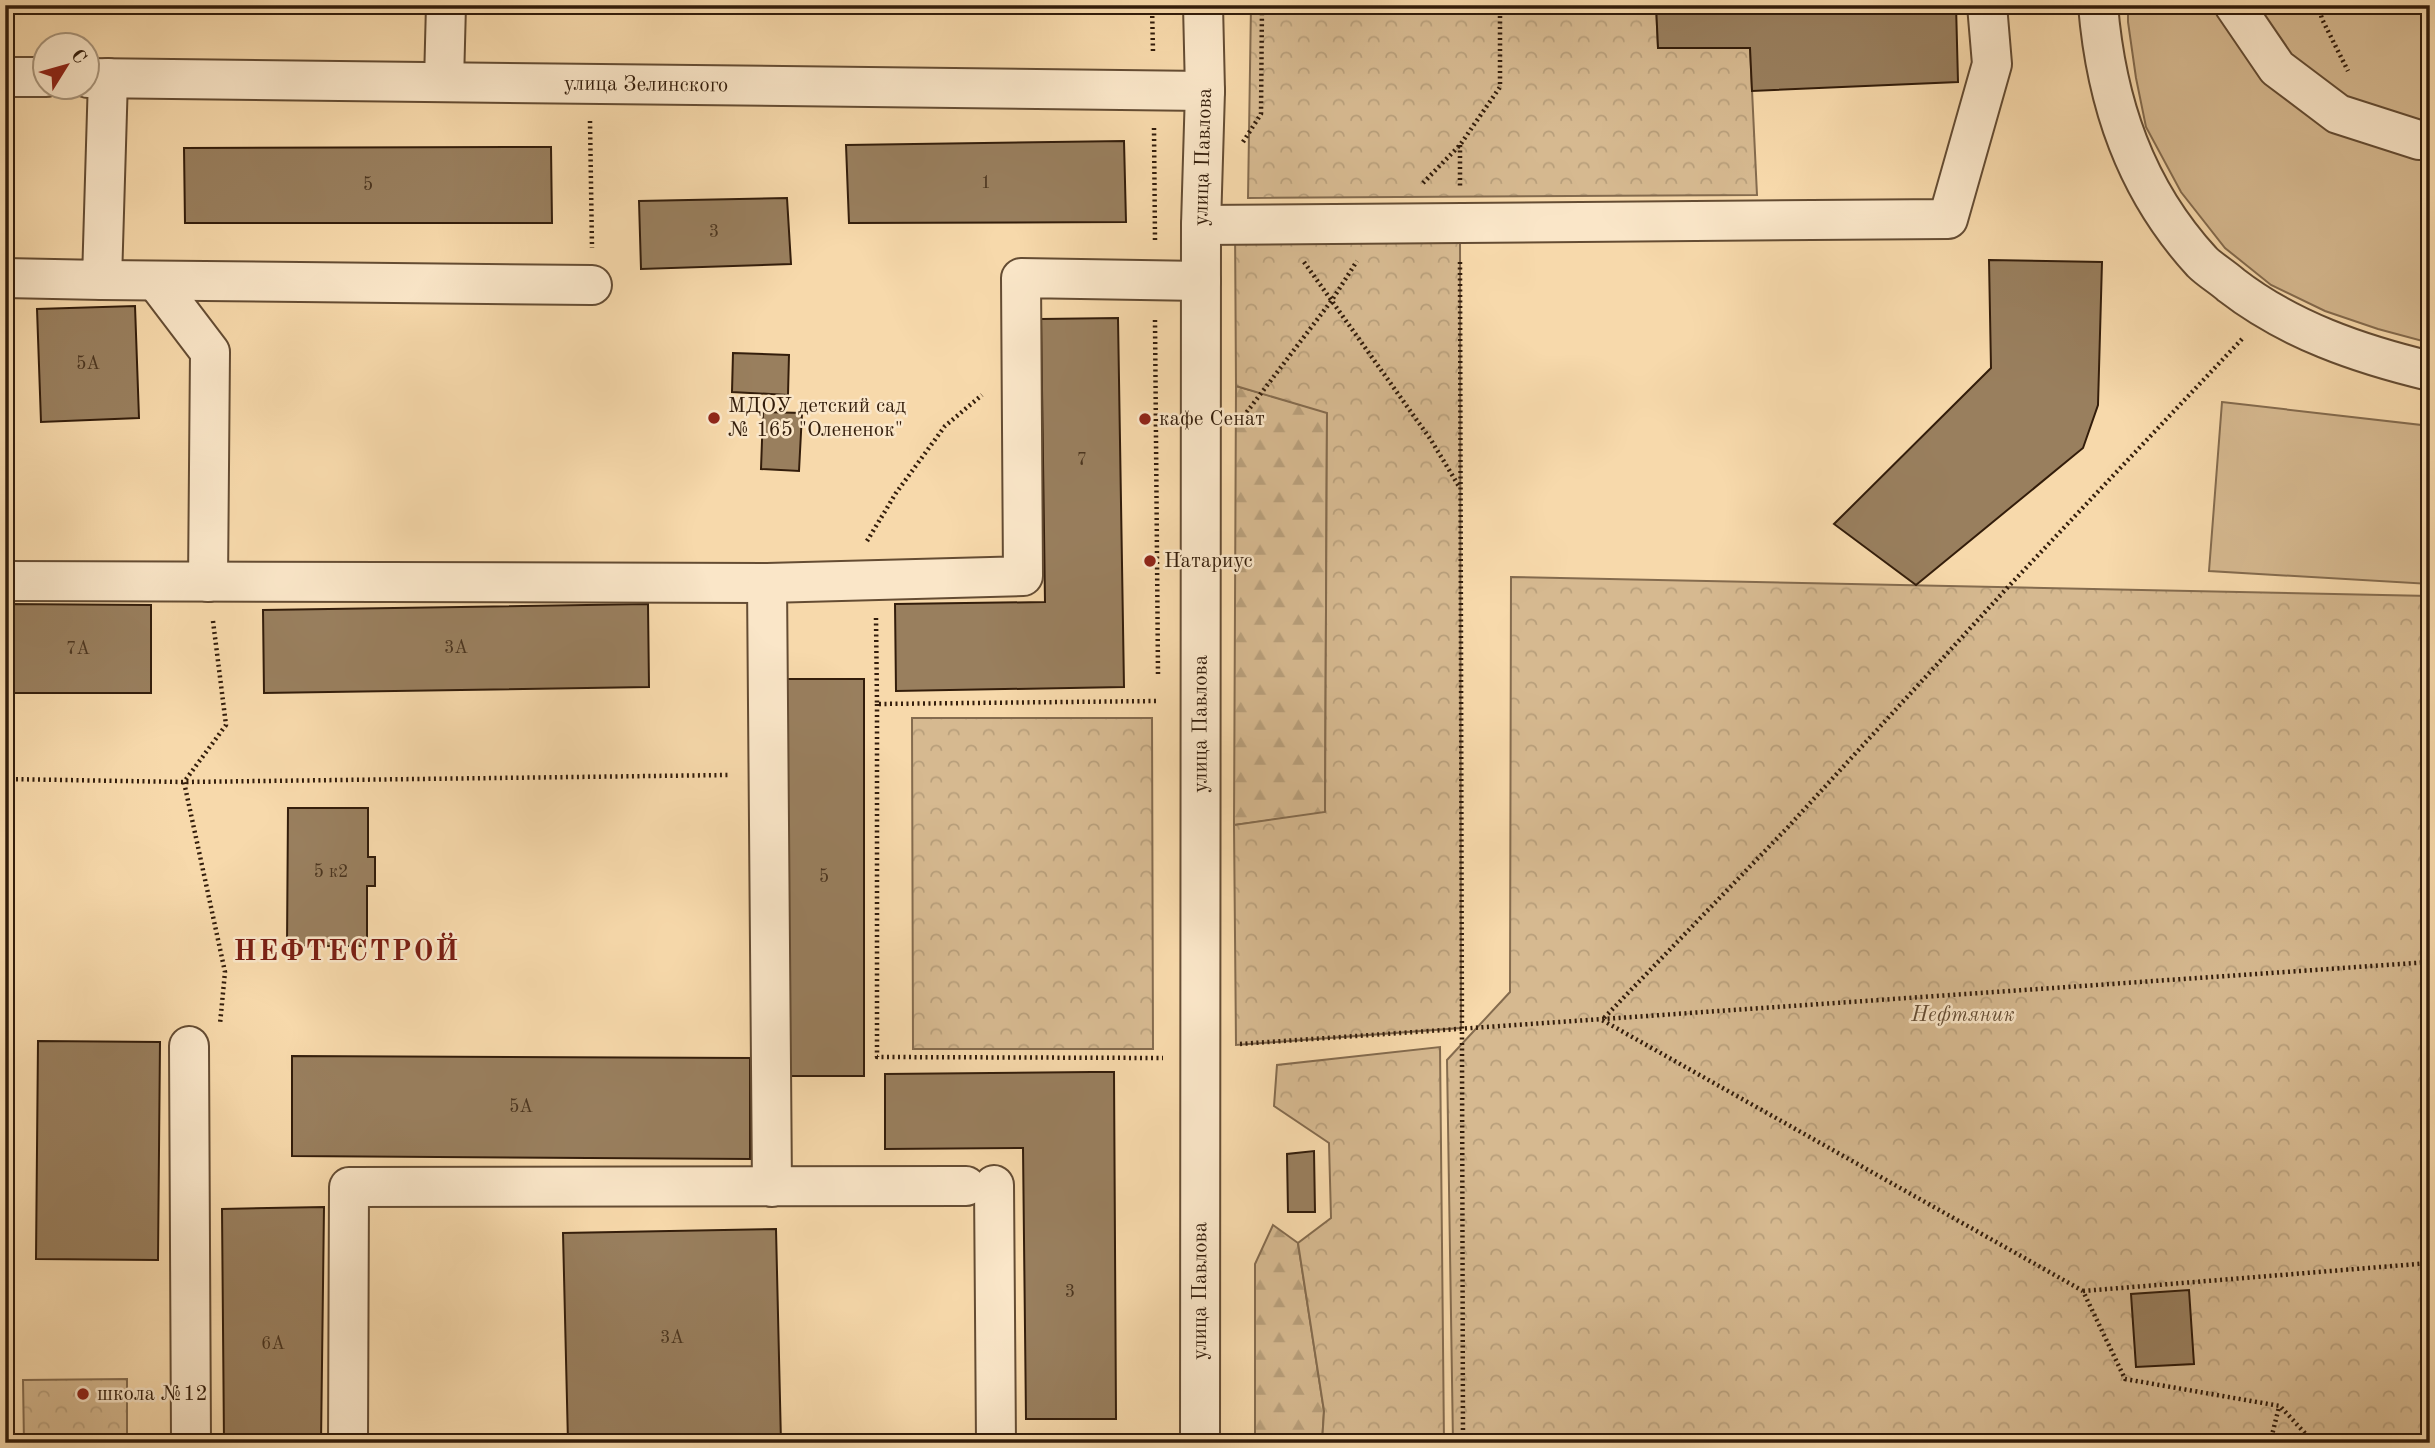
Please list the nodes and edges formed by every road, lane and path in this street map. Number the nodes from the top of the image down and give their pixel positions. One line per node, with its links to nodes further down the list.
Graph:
1 (5, 5): 9 (path)
2 (743, 5): 9 (path)
3 (1152, 5): 14 (path)
4 (1203, 5): 15 (street, улица Павлова)
5 (1500, 5): 19 (path)
6 (1987, 5): 20 (street)
7 (2098, 5): 31 (street)
8 (2234, 5): 18 (street)
9 (446, 6): 13 (street)
10 (5, 76): 11 (street)
11 (32, 77)
12 (102, 78): 13 (street, улица Зелинского)
13 (444, 82): 14 (street, улица Зелинского)
14 (1153, 91): 15 (street, улица Зелинского); 26 (path)
15 (1205, 92): 22 (street, улица Павлова)
16 (98, 102): 25 (street)
17 (590, 120): 29 (path)
18 (2419, 140)
19 (1460, 145): 20 (path); 21 (path)
20 (1460, 222): 21 (street); 35 (path)
21 (1381, 223): 23 (street); 30 (path)
22 (1201, 225): 23 (street); 28 (street, улица Павлова)
23 (1276, 225): 30 (path)
24 (5, 278): 25 (street)
25 (102, 280): 27 (street)
26 (1155, 280): 28 (street); 39 (street); 41 (path)
27 (156, 281): 29 (street); 38 (street)
28 (1201, 281): 49 (street, улица Павлова)
29 (592, 285)
30 (1332, 300): 34 (path); 35 (path)
31 (2269, 310): 32 (street); 46 (path)
32 (2430, 371)
33 (986, 391): 36 (path)
34 (1236, 426)
35 (1461, 489): 47 (path)
36 (862, 548)
37 (5, 581): 38 (street)
38 (208, 582): 39 (street); 44 (path)
39 (767, 583): 50 (street)
40 (876, 609): 41 (path)
41 (877, 704): 49 (path)
42 (739, 775): 44 (path)
43 (5, 779): 44 (path)
44 (184, 782): 48 (path)
45 (2430, 962): 46 (path)
46 (1602, 1020): 47 (path); 52 (path)
47 (1461, 1028): 49 (path); 58 (path)
48 (189, 1046): 54 (street)
49 (1201, 1047): 57 (street, улица Павлова)
50 (772, 1187): 55 (street); 56 (street)
51 (2430, 1263): 52 (path)
52 (2083, 1291): 53 (path)
53 (2280, 1406): 59 (path); 60 (path)
54 (191, 1443)
55 (348, 1443)
56 (996, 1443)
57 (1200, 1443)
58 (1463, 1443)
59 (2270, 1443)
60 (2314, 1443)

